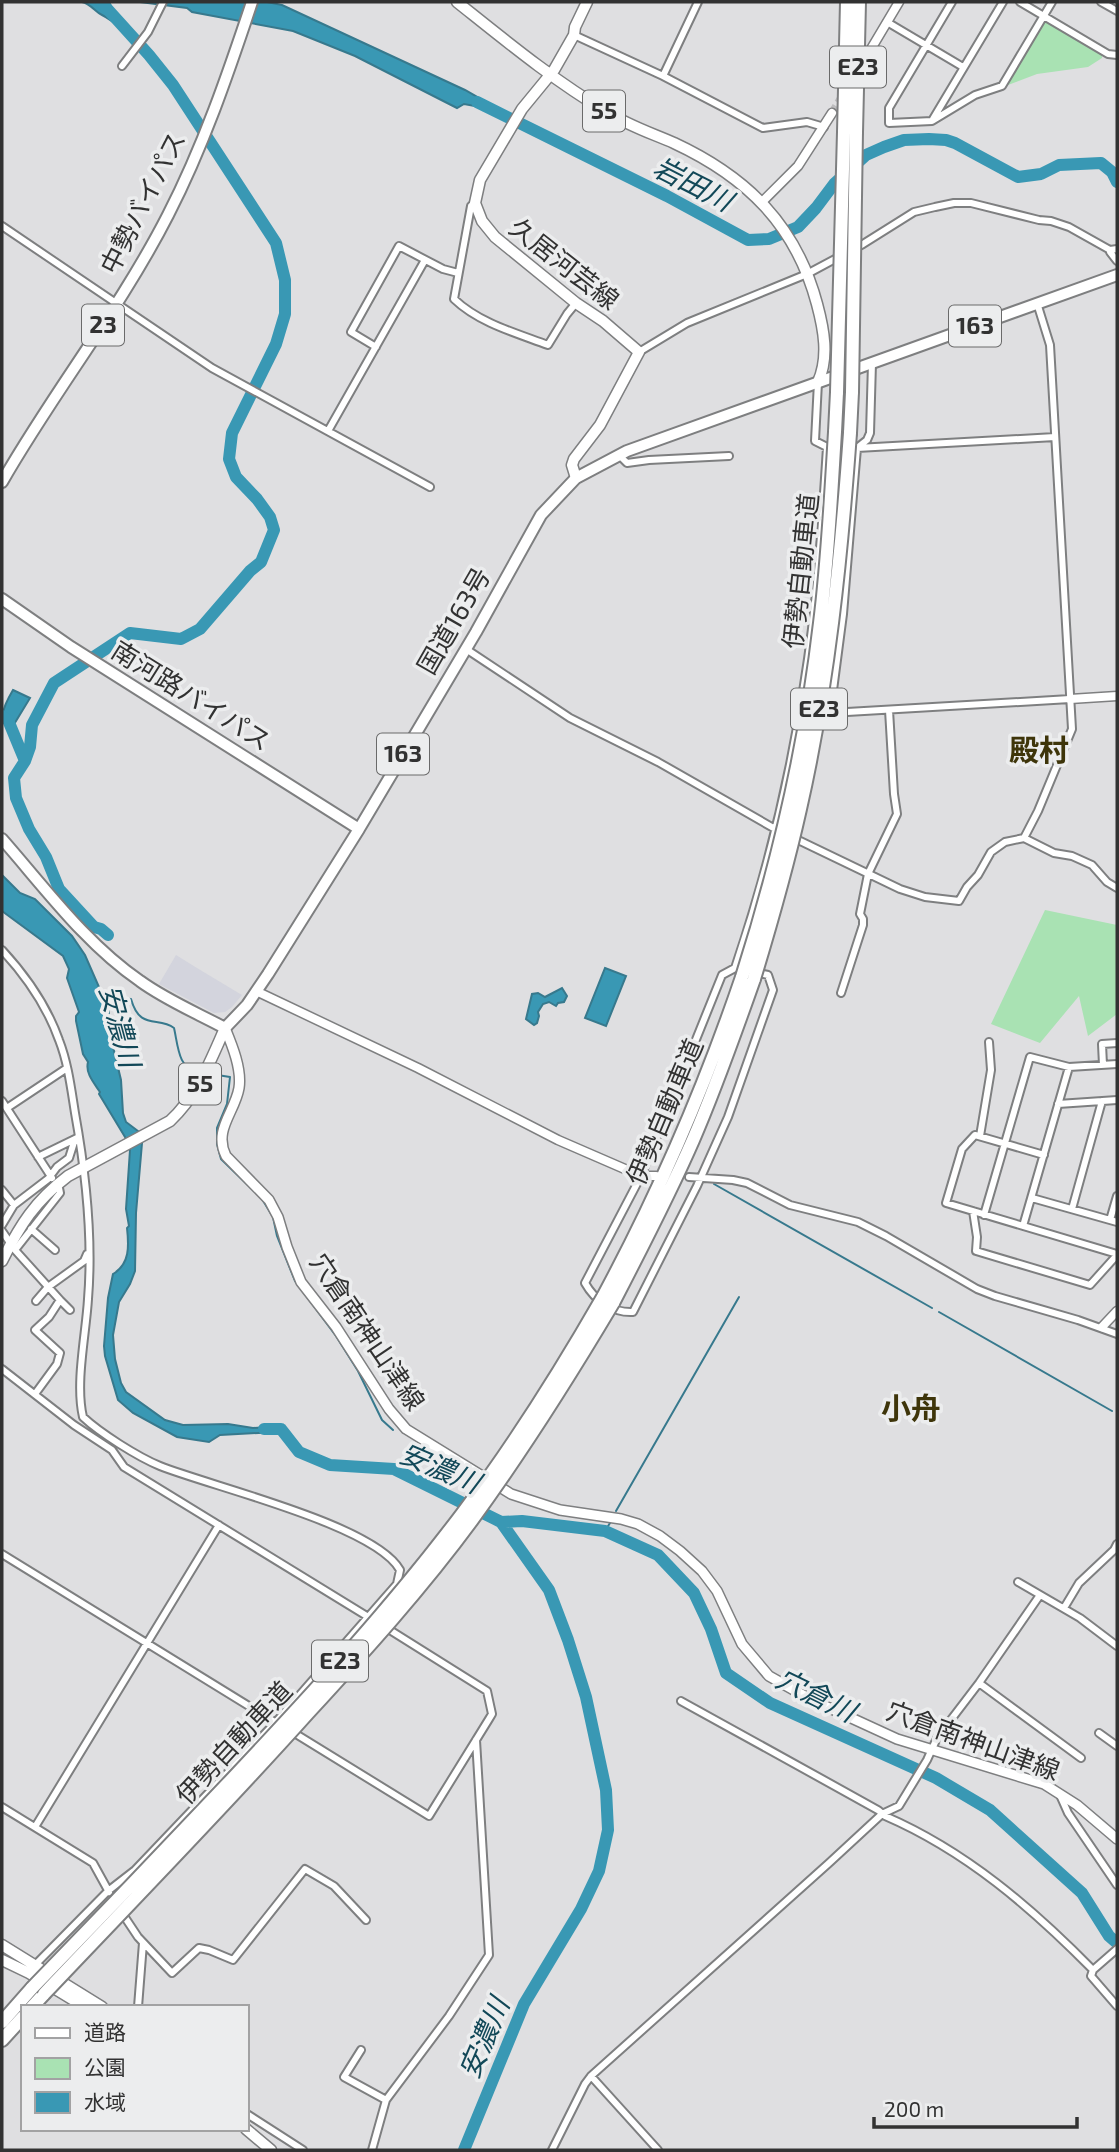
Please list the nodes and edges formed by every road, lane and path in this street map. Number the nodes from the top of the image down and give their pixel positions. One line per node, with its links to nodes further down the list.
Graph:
1 (163, 2): 21 (street)
2 (252, 2): 38 (highway, 中勢バイパス / 23)
3 (457, 2): 23 (main road, 55)
4 (587, 2): 17 (main road, 55)
5 (698, 2): 24 (street)
6 (847, 2): 28 (highway, 伊勢自動車道 / E23)
7 (859, 2): 28 (highway, 伊勢自動車道 / E23)
8 (899, 2): 16 (street)
9 (952, 2): 18 (street)
10 (1003, 2): 22 (street)
11 (1020, 2): 15 (street)
12 (1052, 2): 15 (street)
13 (1101, 2): 14 (street)
14 (1117, 12)
15 (1044, 16): 20 (street); 26 (street)
16 (887, 22): 18 (street); 19 (street)
17 (574, 34): 23 (main road, 55); 24 (street)
18 (926, 46): 22 (street); 26 (street)
19 (871, 48)
20 (1117, 55)
21 (122, 66)
22 (963, 68): 26 (street)
23 (549, 76): 29 (main road, 55); 30 (main road, 55)
24 (663, 76): 27 (street)
25 (832, 113): 27 (street)
26 (932, 121)
27 (824, 127): 30 (street)
28 (850, 132): 66 (highway, 伊勢自動車道 / E23, bridge); 66 (highway, 伊勢自動車道 / E23, bridge)
29 (475, 203): 36 (street); 39 (main road, 久居河芸線)
30 (761, 203): 35 (main road, 55)
31 (2, 226): 38 (street)
32 (1114, 249): 34 (street); 35 (street)
33 (425, 260): 36 (street); 41 (street); 41 (street)
34 (1117, 261)
35 (806, 270): 42 (street); 44 (main road, 55)
36 (458, 273): 39 (street)
37 (1117, 275): 40 (highway, 国道163号 / 163)
38 (117, 302): 45 (street); 52 (highway, 中勢バイパス / 23)
39 (576, 303): 42 (main road, 久居河芸線)
40 (1037, 303): 43 (highway, 国道163号 / 163); 46 (street)
41 (376, 347): 45 (street)
42 (639, 352): 51 (main road)
43 (872, 363): 44 (highway, 国道163号 / 163); 48 (street)
44 (818, 382): 47 (street); 49 (highway, 国道163号 / 163)
45 (328, 431): 53 (street)
46 (1055, 437): 48 (street); 57 (street)
47 (827, 447): 48 (street); 60 (street)
48 (857, 448): 58 (street)
49 (618, 455): 50 (street); 51 (highway, 国道163号 / 163)
50 (729, 456)
51 (576, 478): 55 (highway, 国道163号 / 163)
52 (2, 482)
53 (430, 487)
54 (2, 600): 59 (highway, 南河路バイパス)
55 (466, 649): 59 (highway, 国道163号 / 163); 60 (street)
56 (1117, 696): 57 (street)
57 (1070, 699): 58 (street); 61 (street)
58 (889, 710): 63 (street)
59 (359, 828): 67 (highway, 国道163号 / 163)
60 (774, 828): 63 (street); 66 (street)
61 (1024, 838): 63 (street); 64 (street)
62 (2, 839): 69 (highway)
63 (868, 874): 68 (street)
64 (1117, 888)
65 (2, 950): 75 (street)
66 (744, 975): 87 (street); 91 (street); 112 (highway, 伊勢自動車道 / E23)
67 (256, 991): 69 (highway, 国道163号 / 163); 87 (street)
68 (841, 993)
69 (225, 1028): 86 (main road, 55); 137 (main road, 穴倉南神山津線)
70 (989, 1042): 81 (street)
71 (1117, 1043): 72 (street)
72 (1103, 1065): 73 (street); 74 (street)
73 (1117, 1065)
74 (1069, 1067): 79 (street); 83 (street)
75 (67, 1068): 80 (street); 82 (street)
76 (1117, 1100): 78 (street)
77 (2, 1101): 80 (street)
78 (1102, 1101): 79 (street); 97 (street)
79 (1058, 1104): 84 (street)
80 (6, 1108): 85 (street)
81 (980, 1136): 83 (street); 98 (street)
82 (77, 1138): 85 (street); 86 (street); 89 (street)
83 (1004, 1144): 84 (street); 99 (street)
84 (1044, 1155): 95 (street)
85 (38, 1157): 89 (street)
86 (84, 1168): 105 (main road, 55); 106 (street)
87 (641, 1176): 88 (street); 91 (street)
88 (656, 1176)
89 (51, 1177): 96 (street)
90 (689, 1177): 91 (street)
91 (699, 1179): 116 (street)
92 (60, 1188): 103 (street)
93 (2, 1190): 96 (street)
94 (1117, 1196): 100 (street)
95 (1032, 1198): 97 (street); 102 (street)
96 (14, 1205): 101 (street)
97 (1072, 1209): 100 (street)
98 (973, 1212): 99 (street); 108 (street)
99 (984, 1215): 102 (street)
100 (1114, 1221)
101 (2, 1225)
102 (1023, 1226): 108 (street)
103 (31, 1229): 105 (street); 107 (street)
104 (2, 1231): 105 (street)
105 (13, 1247): 109 (main road, 55); 110 (street)
106 (89, 1249): 110 (street); 121 (street)
107 (55, 1250)
108 (1117, 1256)
109 (2, 1261)
110 (48, 1287): 111 (street); 113 (street)
111 (60, 1300): 114 (street); 119 (street)
112 (608, 1300): 153 (highway, 伊勢自動車道 / E23, bridge); 153 (highway, 伊勢自動車道 / E23, bridge)
113 (36, 1301)
114 (70, 1310)
115 (1117, 1311): 116 (street)
116 (1102, 1327): 117 (street)
117 (1117, 1334)
118 (2, 1369): 119 (street)
119 (35, 1394): 120 (street)
120 (70, 1422): 121 (street); 122 (street)
121 (94, 1425): 128 (street)
122 (219, 1525): 128 (street); 129 (street)
123 (1117, 1544): 127 (street)
124 (2, 1554): 129 (street)
125 (1018, 1582): 126 (street)
126 (1040, 1595): 127 (street); 131 (street)
127 (1064, 1608): 130 (street)
128 (369, 1617): 133 (street); 135 (street)
129 (147, 1643): 133 (street); 142 (street)
130 (1117, 1646)
131 (979, 1683): 137 (street); 138 (street)
132 (681, 1701): 141 (street)
133 (276, 1722): 135 (street); 145 (street)
134 (1099, 1732): 136 (street)
135 (476, 1740): 165 (street)
136 (1117, 1746)
137 (932, 1748): 139 (main road, 穴倉南神山津線); 141 (street)
138 (1081, 1758)
139 (1060, 1793): 143 (main road, 穴倉南神山津線); 144 (street)
140 (2, 1807): 142 (street)
141 (882, 1814): 152 (street); 164 (street)
142 (35, 1827): 145 (street)
143 (1117, 1839)
144 (1117, 1885)
145 (108, 1891): 147 (street); 151 (street)
146 (366, 1920): 147 (street)
147 (143, 1943): 157 (street)
148 (2, 1945): 151 (main road)
149 (1117, 1949): 152 (street)
150 (2, 1960): 155 (main road)
151 (35, 1965): 156 (main road)
152 (1095, 1968): 158 (street)
153 (34, 1989): 154 (highway, 伊勢自動車道 / E23); 159 (highway); 161 (highway, 伊勢自動車道 / E23)
154 (32, 2005)
155 (82, 2005)
156 (99, 2005)
157 (138, 2005)
158 (1117, 2006)
159 (2, 2012)
160 (21, 2019): 162 (highway)
161 (2, 2022)
162 (2, 2039)
163 (361, 2050): 165 (street)
164 (591, 2076): 171 (street); 172 (street)
165 (386, 2101): 170 (street)
166 (248, 2115): 169 (street)
167 (248, 2131): 168 (main road)
168 (271, 2150)
169 (303, 2150)
170 (372, 2150)
171 (552, 2150)
172 (658, 2150)

